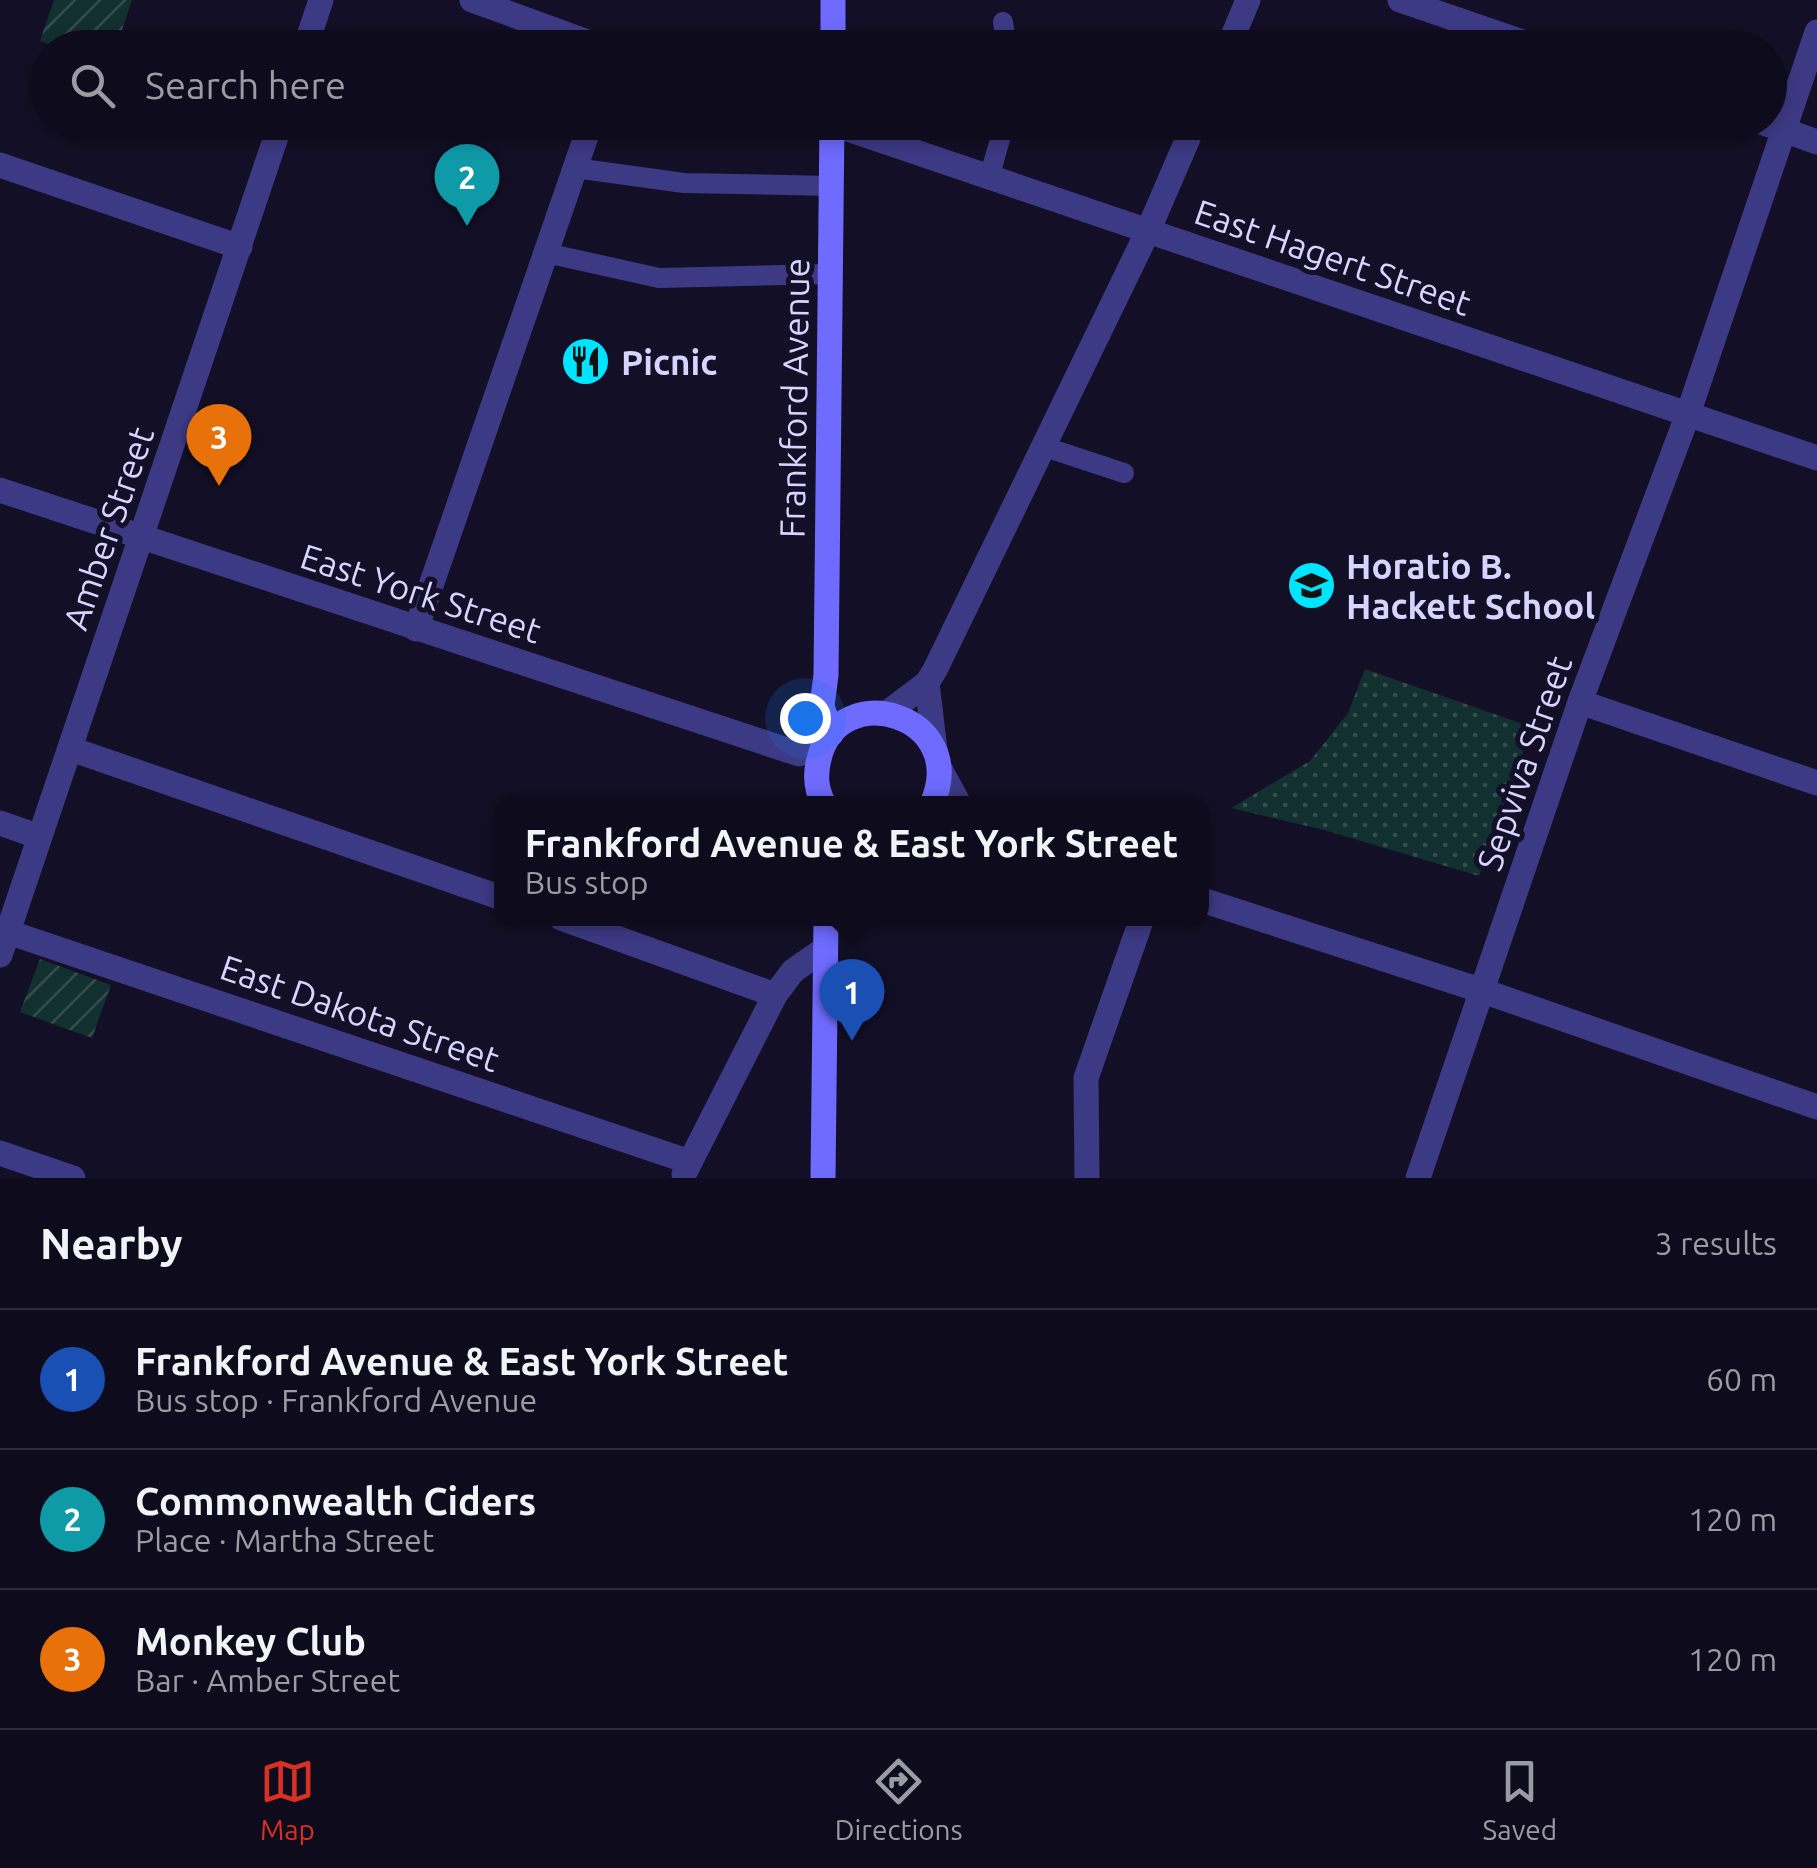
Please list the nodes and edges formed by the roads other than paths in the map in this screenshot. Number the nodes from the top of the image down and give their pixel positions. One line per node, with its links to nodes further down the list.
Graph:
1 (321, 0): 8 (street)
2 (472, 0): 6 (street)
3 (833, 0): 10 (main road)
4 (1248, 0): 12 (street)
5 (1400, 0): 13 (street)
6 (502, 5): 9 (street)
7 (1003, 22): 11 (lane)
8 (311, 30)
9 (561, 30)
10 (833, 30)
11 (1004, 30)
12 (1236, 30)
13 (1488, 30)
14 (1817, 32): 15 (street, Sepviva Street)
15 (1787, 95)
16 (1787, 131): 24 (street)
17 (275, 140): 30 (street, Amber Street)
18 (585, 140): 26 (street)
19 (831, 140): 28 (main road, Frankford Avenue)
20 (880, 140): 27 (street, East Hagert Street)
21 (1000, 140): 27 (lane)
22 (1187, 140): 29 (street)
23 (1768, 140): 33 (street, Sepviva Street)
24 (1817, 142)
25 (0, 165): 30 (street)
26 (575, 168): 28 (lane); 31 (street)
27 (989, 178): 29 (street, East Hagert Street)
28 (832, 186): 32 (main road, Frankford Avenue)
29 (1148, 231): 33 (street, East Hagert Street); 34 (street)
30 (240, 247): 38 (street, Amber Street)
31 (546, 253): 32 (lane); 39 (street)
32 (830, 274): 40 (main road, Frankford Avenue)
33 (1688, 414): 35 (street, East Hagert Street); 42 (street, Sepviva Street)
34 (1045, 447): 36 (lane); 41 (street)
35 (1817, 458)
36 (1124, 473)
37 (0, 490): 38 (street, East York Street)
38 (142, 538): 39 (street, East York Street); 45 (street, Amber Street)
39 (416, 628): 44 (street, East York Street)
40 (826, 675): 43 (main road); 44 (main road, Frankford Avenue)
41 (927, 683): 43 (street); 46 (street)
42 (1580, 702): 47 (street); 60 (street, Sepviva Street)
43 (875, 713): 44 (main road); 46 (main road)
44 (826, 741): 48 (main road, Frankford Avenue)
45 (71, 750): 52 (street, Amber Street); 53 (street)
46 (938, 759): 49 (main road); 50 (street)
47 (1817, 783)
48 (819, 796)
49 (935, 796)
50 (955, 796)
51 (0, 824): 52 (street)
52 (38, 836): 58 (street, Amber Street)
53 (494, 895)
54 (1209, 902): 60 (street)
55 (583, 926): 61 (street)
56 (825, 926): 59 (main road)
57 (1139, 926): 67 (street)
58 (4, 943): 64 (street, East Dakota Street)
59 (823, 950): 61 (street); 66 (main road)
60 (1483, 991): 62 (street); 68 (street, Sepviva Street)
61 (775, 995): 64 (street)
62 (1817, 1107)
63 (0, 1152): 65 (street)
64 (685, 1170)
65 (73, 1178)
66 (823, 1178)
67 (1088, 1178)
68 (1418, 1178)

